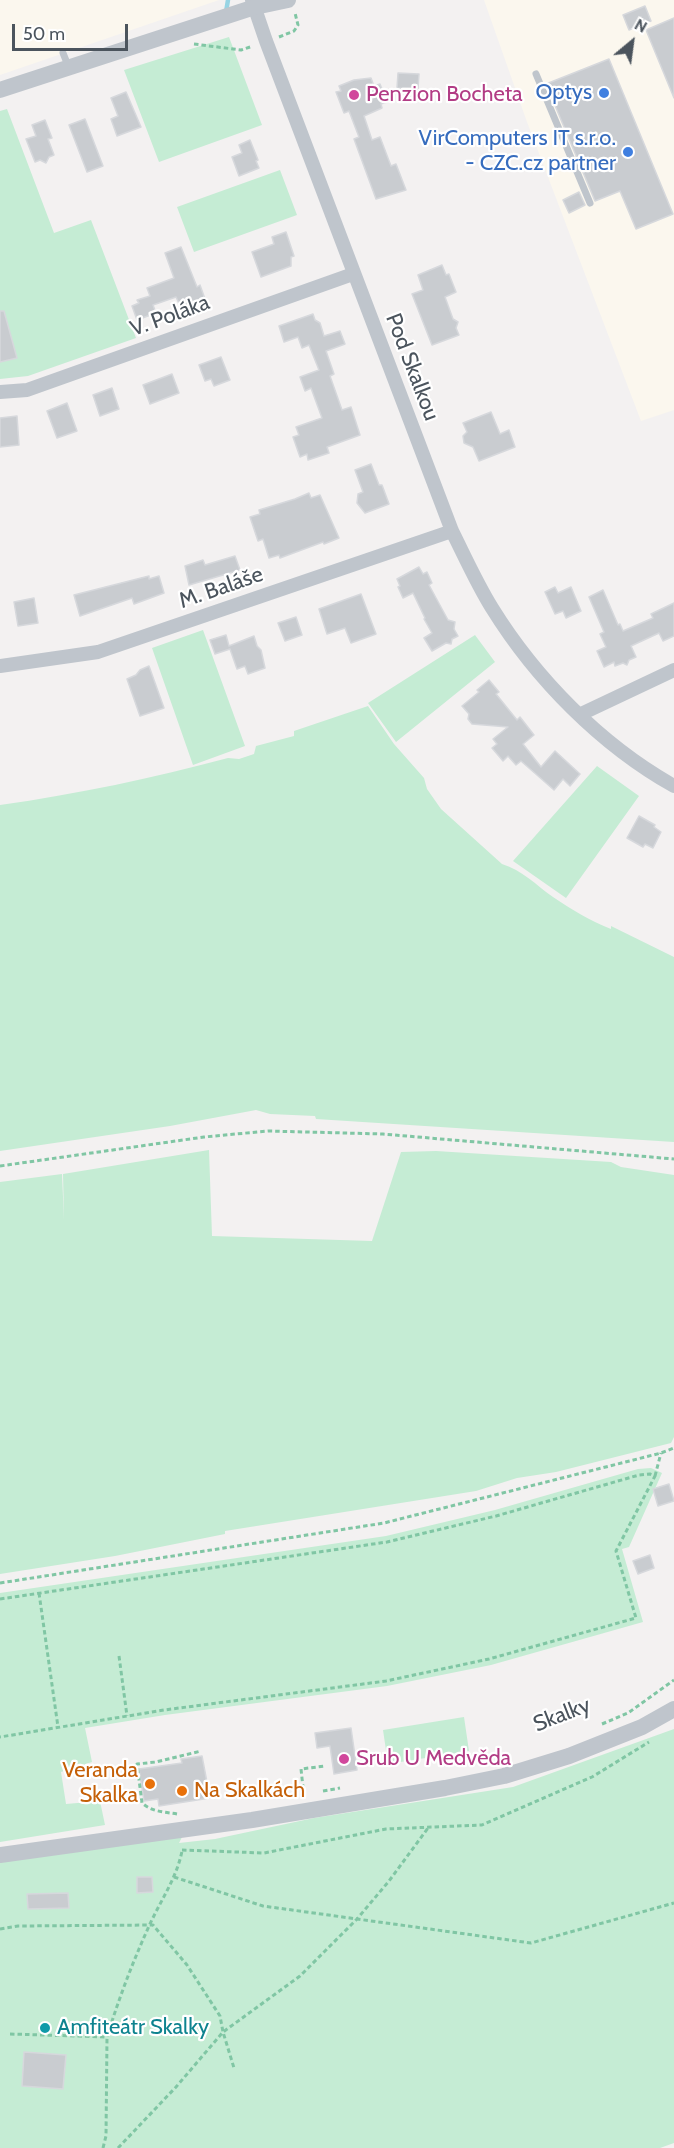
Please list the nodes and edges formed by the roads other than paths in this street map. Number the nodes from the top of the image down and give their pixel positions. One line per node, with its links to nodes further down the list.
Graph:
1 (254, 4): 2 (street); 4 (street); 6 (street, Pod Skalkou)
2 (291, 5)
3 (536, 74): 5 (lane)
4 (0, 90)
5 (590, 203)
6 (353, 274): 7 (street, V. Poláka); 8 (street, Pod Skalkou)
7 (0, 392)
8 (452, 531): 9 (street, M. Baláše); 11 (street, Pod Skalkou)
9 (0, 666)
10 (674, 670): 11 (street)
11 (581, 714): 12 (street, Pod Skalkou)
12 (674, 786)
13 (674, 1709): 14 (street, Skalky)
14 (0, 1855)

